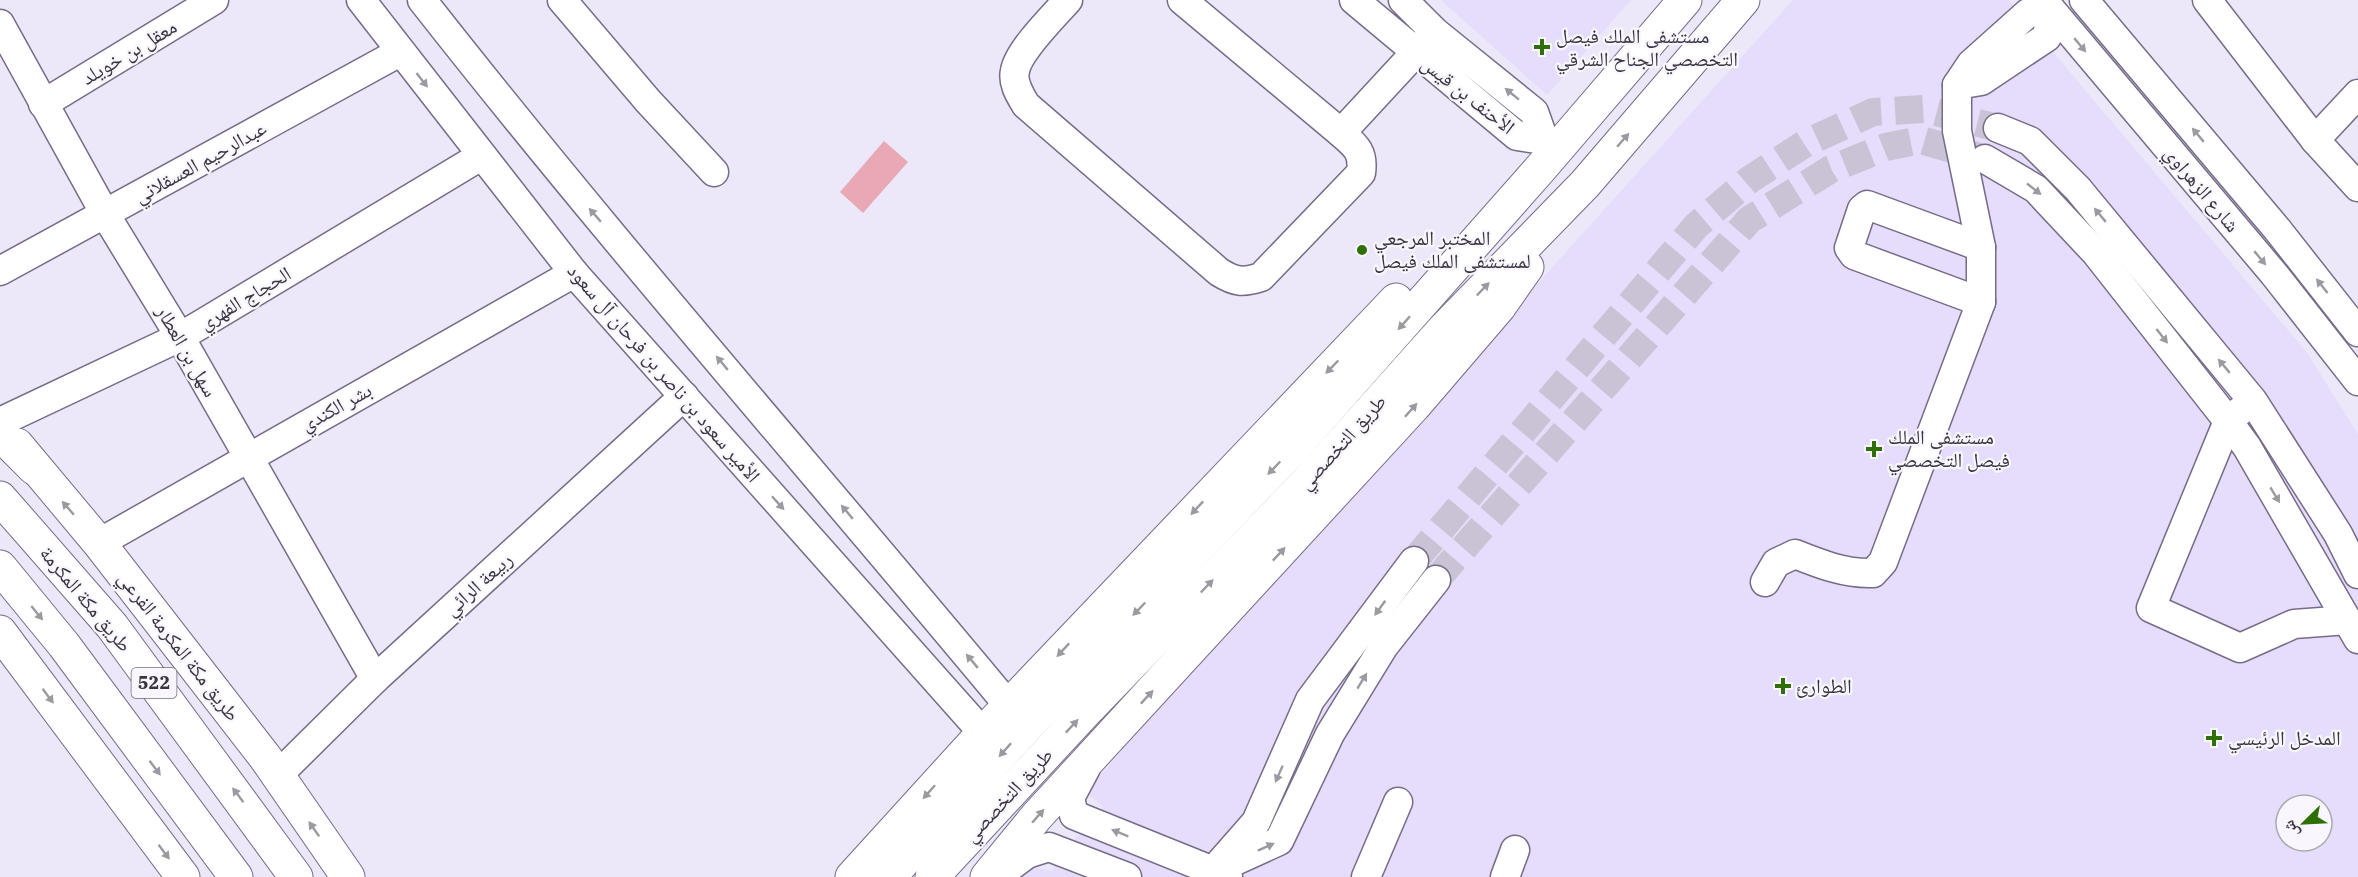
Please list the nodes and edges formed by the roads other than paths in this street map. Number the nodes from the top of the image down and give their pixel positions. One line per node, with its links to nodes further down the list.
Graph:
1 (214, 0): 19 (street, معقل بن خويلد)
2 (361, 0): 16 (street, الأمير سعود بن ناصر بن فرحان آل سعود)
3 (422, 0): 54 (street, one-way to 3)
4 (562, 0): 26 (street)
5 (1068, 0): 21 (street)
6 (1182, 0): 21 (street)
7 (1354, 0): 17 (street, الأحنف بن قيس)
8 (1403, 0): 15 (street, الأحنف بن قيس)
9 (1685, 0): 23 (main road, طريق التخصصي)
10 (1743, 0): 27 (main road, طريق التخصصي, one-way to 10)
11 (2084, 0): 34 (street, one-way to 11)
12 (2207, 0): 22 (street)
13 (2047, 5): 30 (street); 36 (street, شارع الزهراوي, one-way to 36)
14 (0, 24): 19 (street, سهل بن العطار)
15 (1435, 32): 17 (street); 23 (street, الأحنف بن قيس, one-way to 15)
16 (400, 52): 24 (street, الأمير سعود بن ناصر بن فرحان آل سعود, one-way to 24); 29 (street, عبدالرحيم العسقلاني)
17 (1414, 52): 21 (street); 23 (street, الأحنف بن قيس)
18 (2358, 94): 22 (street)
19 (43, 104): 29 (street, سهل بن العطار)
20 (1998, 128): 38 (street, one-way to 20)
21 (1341, 132)
22 (2315, 140): 28 (street)
23 (1542, 154): 54 (main road, one-way to 54); 67 (main road, طريق التخصصي, one-way to 67)
24 (482, 156): 32 (street, الأمير سعود بن ناصر بن فرحان آل سعود); 35 (street, الحجاج الفهري)
25 (1985, 159): 39 (street, one-way to 39)
26 (714, 172)
27 (1585, 184): 56 (main road, one-way to 27); 68 (main road, طريق التخصصي, one-way to 27)
28 (2358, 187)
29 (105, 214): 31 (street, عبدالرحيم العسقلاني); 35 (street, سهل بن العطار)
30 (1981, 247): 33 (street); 33 (street)
31 (0, 271)
32 (574, 273): 37 (street, الأمير سعود بن ناصر بن فرحان آل سعود); 42 (street, بشر الكندي)
33 (1981, 302): 50 (street)
34 (2358, 332)
35 (180, 337): 40 (street, الحجاج الفهري); 42 (street, سهل بن العطار)
36 (2358, 381)
37 (684, 396): 53 (street, ربيعة الرائي); 55 (street, الأمير سعود بن ناصر بن فرحان آل سعود, one-way to 55)
38 (2253, 400): 39 (street); 48 (street)
39 (2228, 421): 51 (street, one-way to 51); 51 (street)
40 (0, 423): 43 (main road, طريق مكة المكرمة الفرعي)
41 (0, 434): 43 (main road)
42 (247, 458): 45 (street, بشر الكندي); 53 (street, سهل بن العطار)
43 (34, 468): 45 (main road, طريق مكة المكرمة الفرعي, one-way to 43)
44 (0, 498): 64 (main road, طريق مكة المكرمة / 522, one-way to 44)
45 (99, 543): 57 (main road, طريق مكة المكرمة الفرعي)
46 (1414, 561): 61 (street, one-way to 61)
47 (0, 567): 63 (main road, 522, one-way to 63)
48 (2358, 574)
49 (1437, 580): 61 (street, one-way to 49)
50 (1765, 582)
51 (2353, 629)
52 (0, 632): 62 (main road, one-way to 62)
53 (375, 679): 57 (street, ربيعة الرائي)
54 (1010, 706): 55 (main road)
55 (983, 733): 66 (main road, one-way to 66)
56 (1093, 756): 59 (street, one-way to 56); 69 (main road, one-way to 56)
57 (277, 776): 65 (main road, طريق مكة المكرمة الفرعي, one-way to 57)
58 (1398, 802): 73 (street)
59 (1151, 846): 61 (street); 72 (street)
60 (1515, 850): 74 (street)
61 (1217, 875)
62 (183, 877)
63 (236, 877)
64 (296, 877)
65 (348, 877)
66 (852, 877)
67 (889, 877)
68 (932, 877)
69 (987, 877)
70 (996, 877): 71 (street)
71 (1127, 877)
72 (1138, 877)
73 (1366, 877)
74 (1505, 877)

